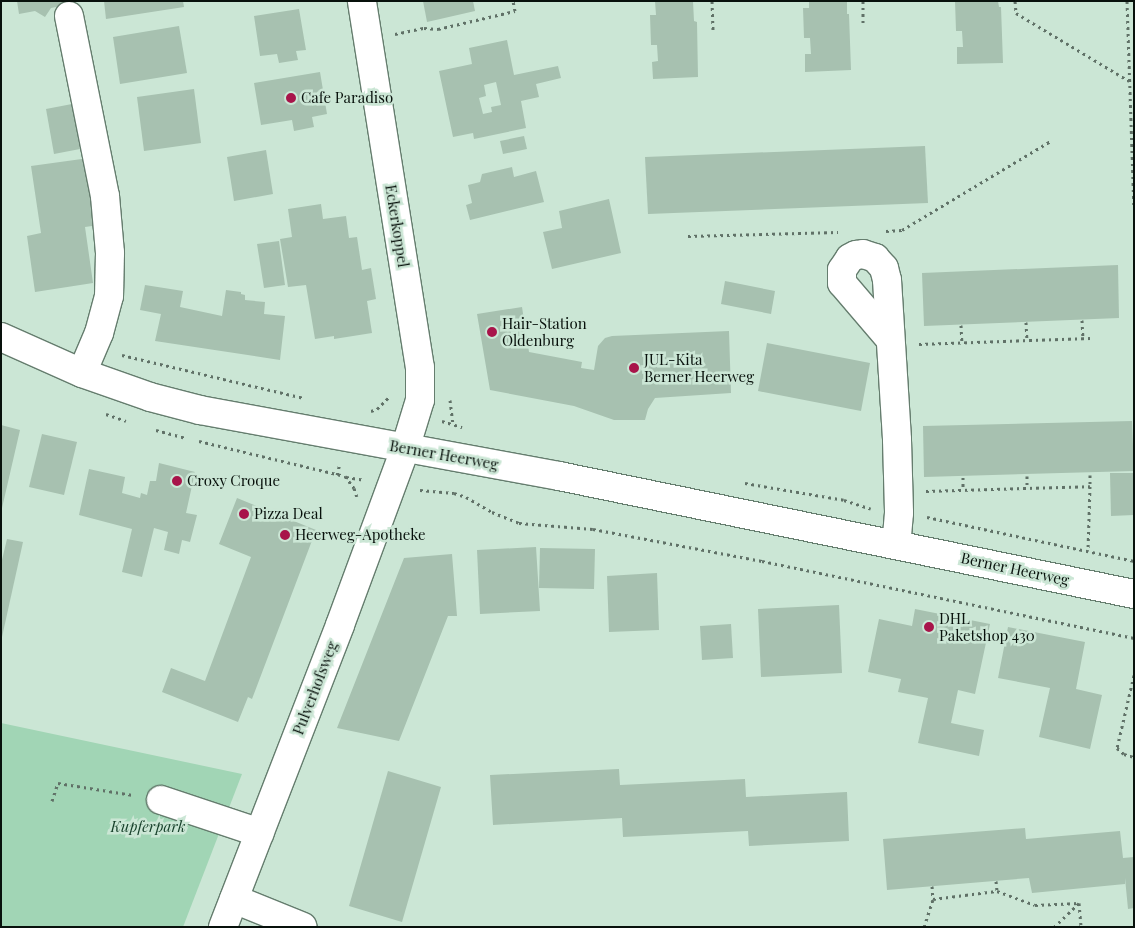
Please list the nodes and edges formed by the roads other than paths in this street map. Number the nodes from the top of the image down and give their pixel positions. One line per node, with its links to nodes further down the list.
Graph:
1 (362, 1): 6 (street, Eckerkoppel)
2 (69, 16): 5 (street)
3 (1, 337): 5 (street, Berner Heerweg)
4 (890, 338): 7 (street)
5 (82, 373): 6 (street, Berner Heerweg)
6 (405, 449): 7 (street, Berner Heerweg); 10 (street, Pulverhofsweg)
7 (896, 545): 8 (street, Berner Heerweg)
8 (1134, 594)
9 (161, 800): 10 (street)
10 (260, 833): 11 (street, Pulverhofsweg)
11 (234, 899): 12 (street, Pulverhofsweg); 13 (street)
12 (223, 927)
13 (303, 927)

